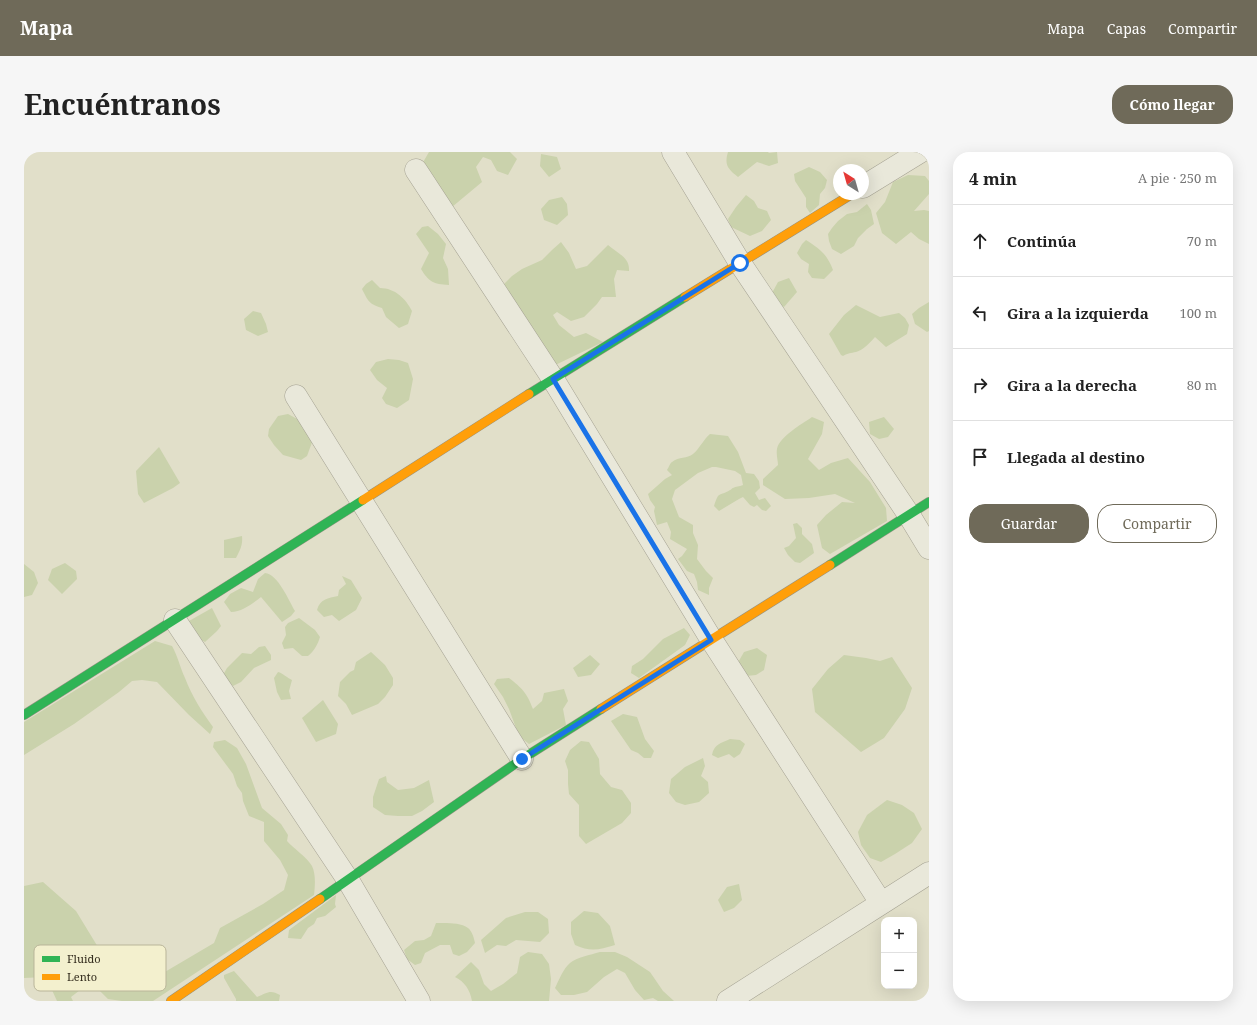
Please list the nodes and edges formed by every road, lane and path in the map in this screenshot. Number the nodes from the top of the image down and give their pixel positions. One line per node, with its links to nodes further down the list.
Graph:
1 (673, 152): 6 (street)
2 (920, 152): 4 (street)
3 (416, 170): 7 (street)
4 (869, 183)
5 (842, 200): 6 (street)
6 (740, 263): 7 (street); 11 (street)
7 (553, 379): 9 (street); 14 (street)
8 (296, 396): 9 (street)
9 (361, 501): 13 (street); 16 (street)
10 (929, 502): 11 (street)
11 (909, 515): 12 (street); 14 (street)
12 (929, 548)
13 (175, 620): 15 (street); 18 (street)
14 (711, 640): 16 (street); 19 (street)
15 (24, 715)
16 (522, 759): 18 (street)
17 (929, 872): 19 (street)
18 (348, 880): 20 (street); 21 (street)
19 (881, 903): 22 (street)
20 (171, 1001)
21 (419, 1001)
22 (728, 1001)

